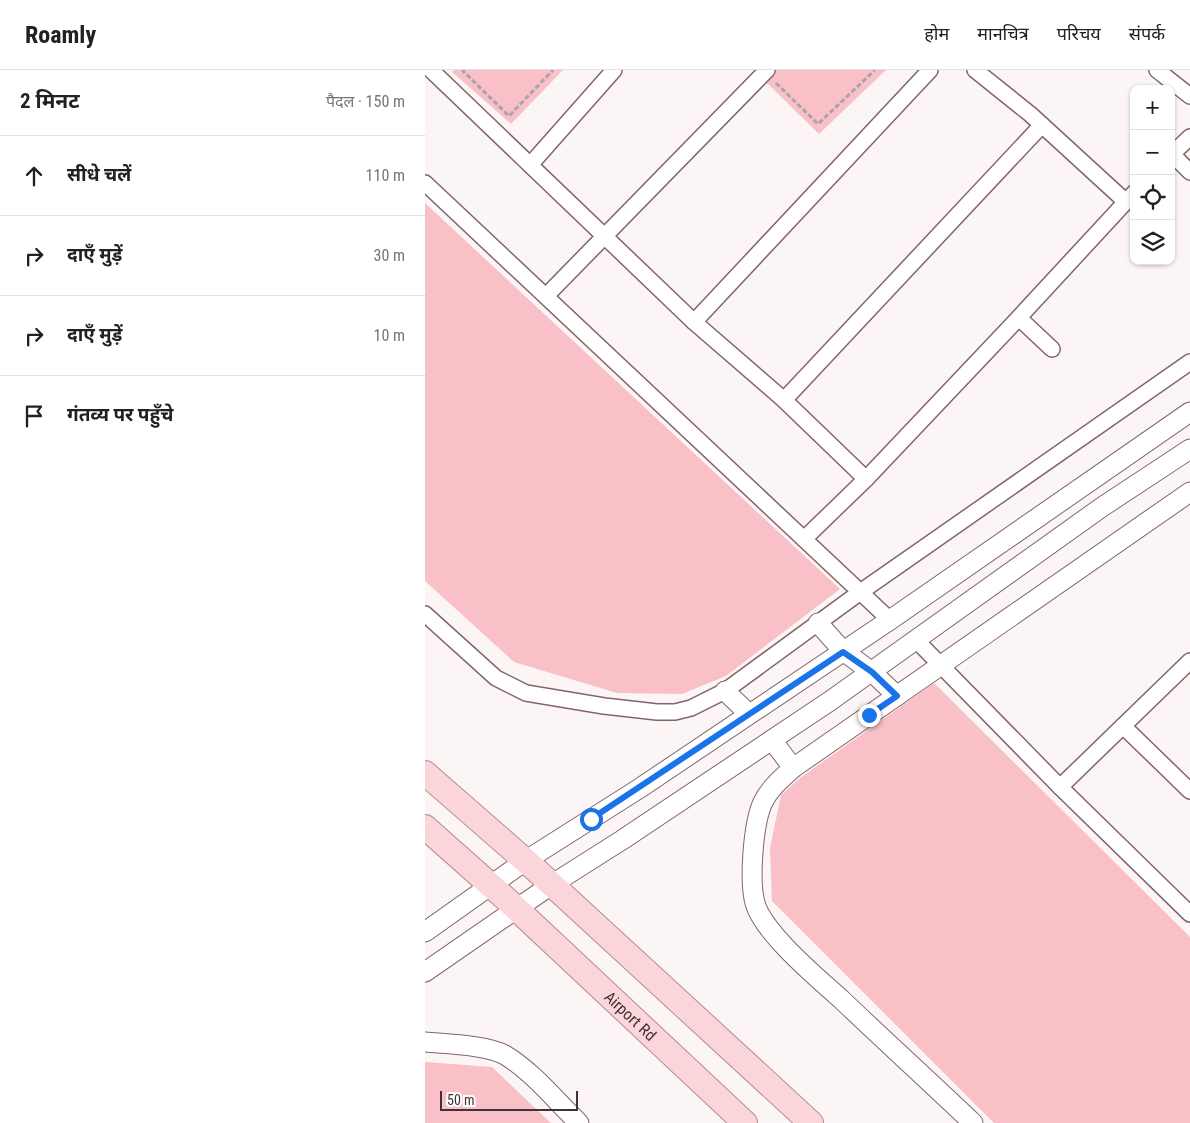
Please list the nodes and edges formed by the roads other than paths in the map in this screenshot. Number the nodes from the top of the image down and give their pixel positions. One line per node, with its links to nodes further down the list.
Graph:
1 (614, 70): 12 (street)
2 (930, 70): 19 (street)
3 (975, 70): 8 (street)
4 (1157, 70): 7 (street)
5 (440, 73): 12 (street)
6 (770, 75): 16 (street)
7 (1190, 96)
8 (1042, 125): 15 (street); 22 (street)
9 (1190, 136): 10 (street)
10 (1175, 152)
11 (1175, 158): 13 (street)
12 (530, 165): 16 (street)
13 (1190, 172)
14 (425, 183): 17 (street)
15 (1129, 197): 18 (street)
16 (604, 236): 17 (street); 19 (street)
17 (547, 296): 27 (street)
18 (1019, 318): 20 (street); 25 (street)
19 (694, 322): 22 (street)
20 (1052, 349)
21 (1190, 362): 28 (street)
22 (784, 400): 25 (street)
23 (1190, 412): 30 (street)
24 (1190, 449): 32 (street)
25 (866, 479): 27 (street)
26 (1190, 492): 35 (street)
27 (804, 539): 28 (street)
28 (859, 593): 30 (street); 31 (street)
29 (425, 614): 37 (street)
30 (891, 620): 33 (street)
31 (818, 622): 33 (street); 37 (street)
32 (917, 641): 35 (street); 36 (street)
33 (843, 652): 36 (street); 39 (street)
34 (1190, 661): 40 (street)
35 (941, 667): 38 (street); 44 (street)
36 (872, 672): 38 (street); 41 (street)
37 (725, 691): 39 (street)
38 (897, 696): 42 (street)
39 (749, 714): 47 (street)
40 (1123, 726): 44 (street); 45 (street)
41 (772, 740): 42 (street); 49 (street)
42 (793, 768): 58 (street)
43 (425, 773): 47 (main road)
44 (1060, 787): 51 (street)
45 (1190, 792)
46 (425, 828): 48 (main road, Airport Rd)
47 (525, 861): 48 (street); 49 (main road)
48 (490, 885): 50 (main road, Airport Rd); 52 (street)
49 (551, 885): 50 (street); 57 (main road)
50 (517, 909): 53 (street); 56 (main road, Airport Rd)
51 (1190, 914)
52 (425, 932)
53 (425, 972)
54 (425, 1042): 55 (street)
55 (579, 1123)
56 (745, 1123)
57 (811, 1123)
58 (973, 1123)

